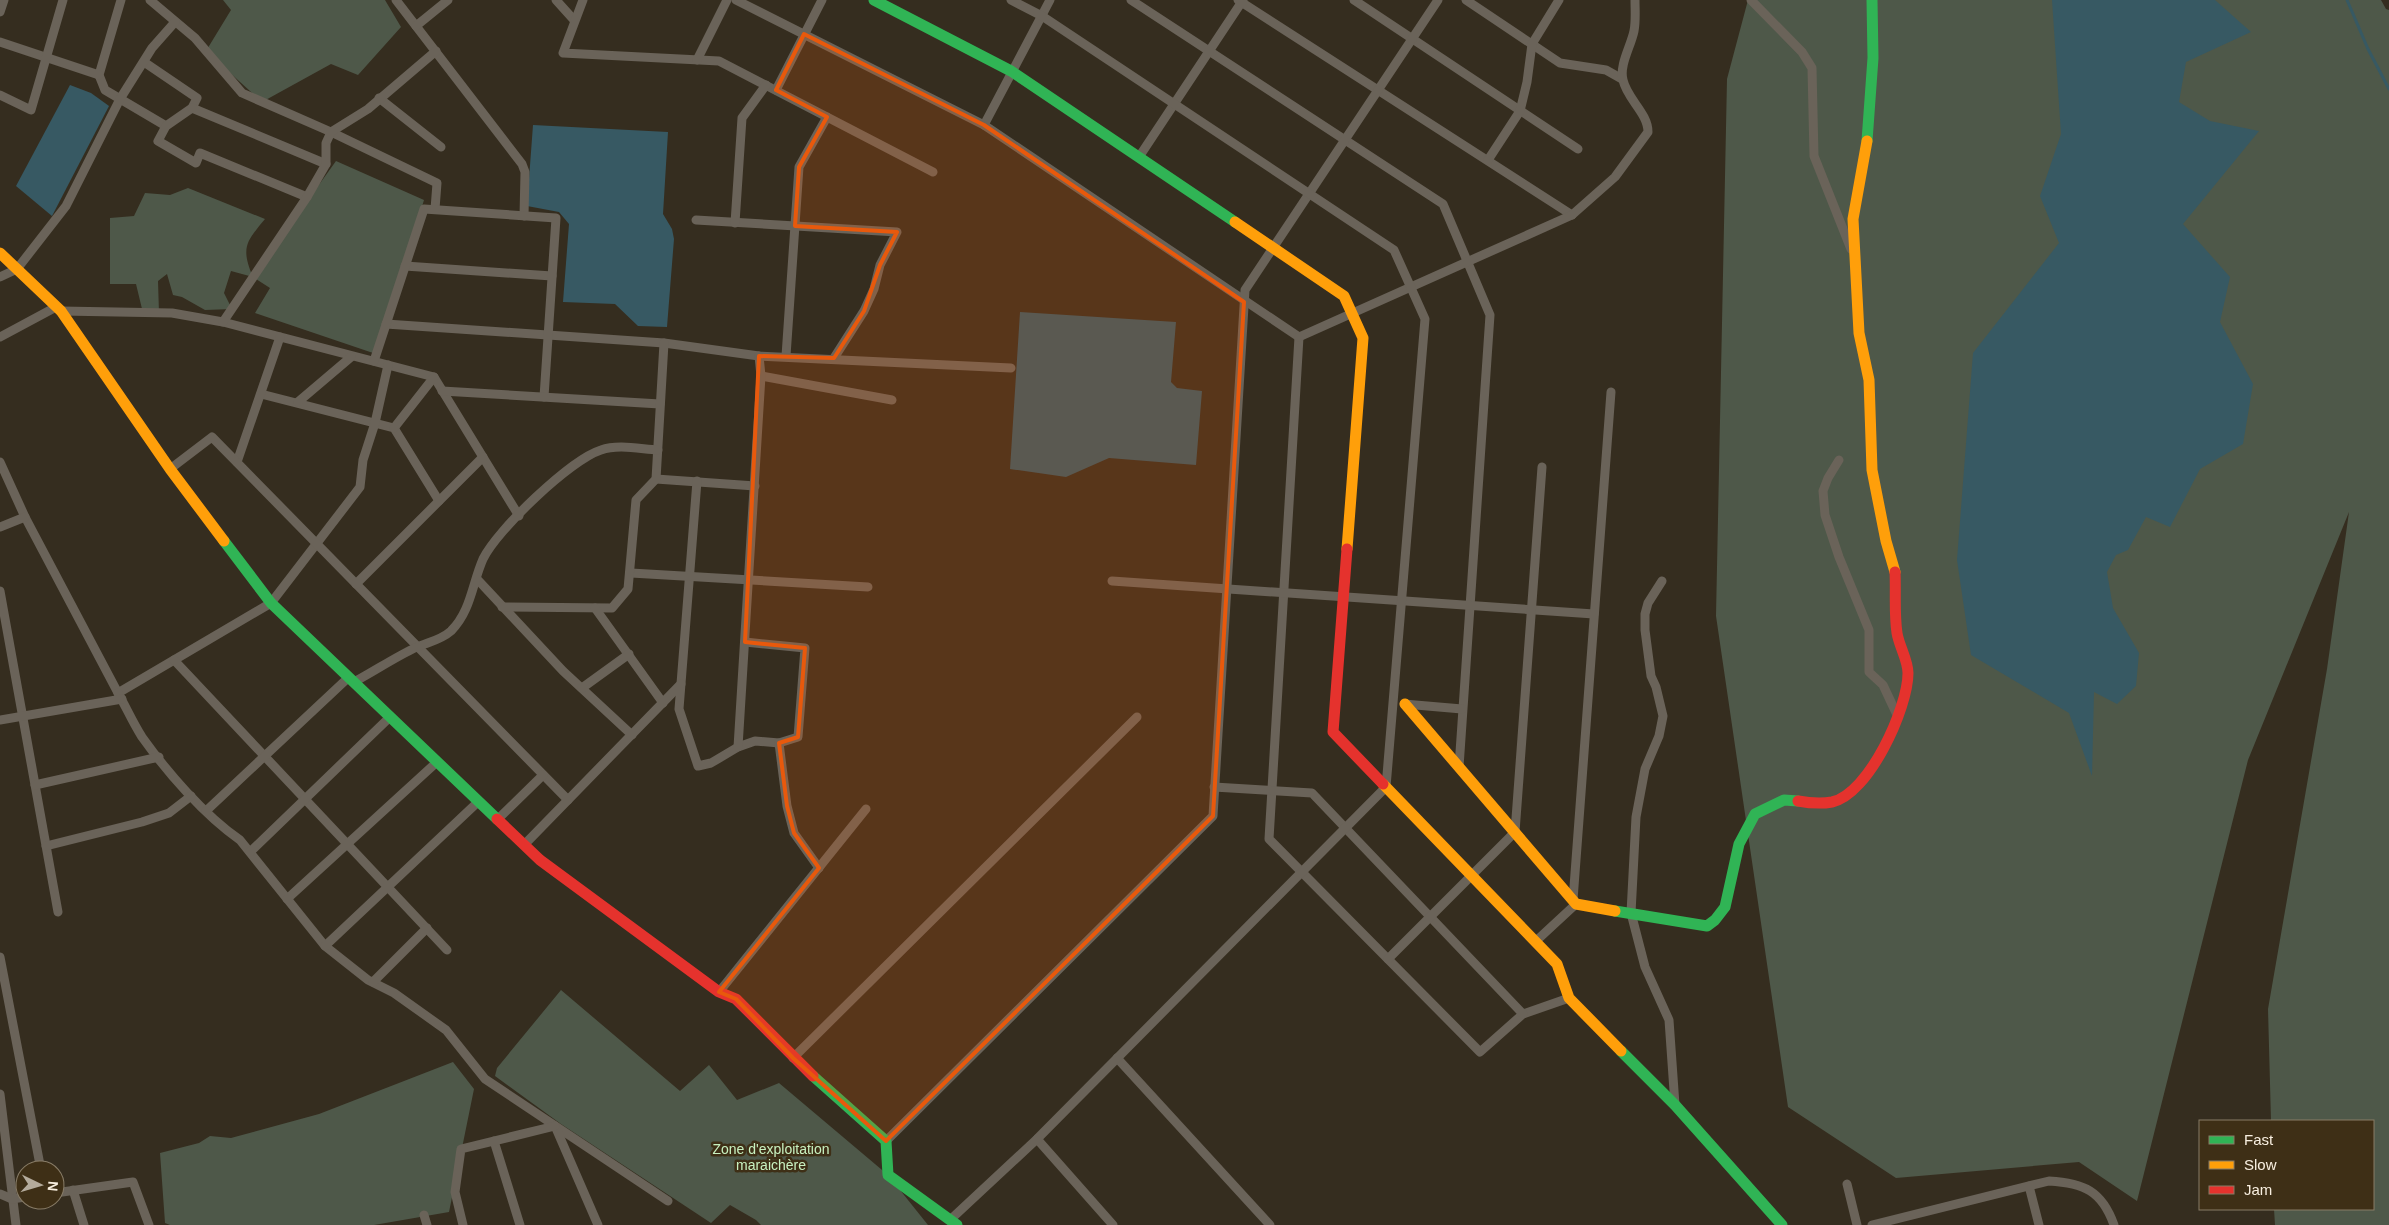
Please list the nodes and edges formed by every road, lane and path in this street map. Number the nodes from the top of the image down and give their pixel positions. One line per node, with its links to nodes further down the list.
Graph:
1 (4, 0): 24 (street)
2 (63, 0): 35 (street)
3 (121, 0): 39 (street)
4 (150, 0): 27 (street)
5 (396, 0): 28 (street)
6 (448, 0): 28 (street)
7 (556, 0): 26 (street)
8 (583, 0): 26 (street)
9 (727, 0): 36 (street)
10 (736, 0): 29 (street)
11 (822, 0): 29 (street)
12 (874, 0): 38 (street)
13 (1011, 0): 25 (street)
14 (1050, 0): 25 (street)
15 (1132, 0): 34 (street)
16 (1354, 0): 30 (street)
17 (1438, 0): 30 (street)
18 (1466, 0): 32 (street)
19 (1560, 0): 32 (street)
20 (1635, 0): 40 (street)
21 (1751, 0): 71 (street)
22 (1872, 0): 71 (street)
23 (1241, 1): 34 (street); 43 (street)
24 (0, 12)
25 (1042, 16): 38 (street); 47 (street)
26 (574, 20): 36 (street)
27 (175, 22): 37 (street); 53 (street)
28 (416, 26): 33 (street)
29 (804, 34): 42 (street); 51 (street)
30 (1412, 39): 43 (street); 49 (street)
31 (0, 42): 35 (street)
32 (1532, 44): 40 (street); 49 (street)
33 (436, 51): 45 (street); 65 (street)
34 (1209, 51): 47 (street); 54 (street)
35 (46, 59): 39 (street); 44 (street)
36 (697, 60): 41 (street)
37 (144, 62): 46 (street); 48 (street)
38 (1011, 71): 51 (street); 57 (street)
39 (99, 75): 46 (street)
40 (1622, 79): 64 (street)
41 (766, 85): 42 (street); 67 (street)
42 (776, 90): 50 (street)
43 (1378, 90): 54 (street); 58 (street)
44 (0, 95)
45 (380, 98): 53 (street); 55 (street)
46 (120, 100): 52 (street); 74 (street)
47 (1174, 104): 57 (street); 61 (street)
48 (192, 108): 52 (street); 59 (street)
49 (1520, 111): 56 (street); 58 (street)
50 (826, 116): 60 (street); 68 (street)
51 (984, 125): 78 (street)
52 (166, 126): 62 (street)
53 (331, 132): 59 (street); 63 (street)
54 (1345, 140): 61 (street); 72 (street)
55 (441, 147)
56 (1578, 149)
57 (1138, 157): 69 (street)
58 (1488, 160): 64 (street)
59 (326, 164): 62 (street)
60 (933, 172)
61 (1309, 194): 69 (street); 77 (street)
62 (307, 197): 81 (street)
63 (435, 209): 65 (street); 73 (street)
64 (1572, 215): 72 (street)
65 (524, 216): 75 (street)
66 (696, 220): 67 (street)
67 (735, 223): 68 (street)
68 (795, 226): 89 (street); 91 (street)
69 (1273, 248): 78 (street); 80 (street)
70 (0, 253): 74 (street)
71 (1854, 256): 155 (street)
72 (1467, 262): 77 (street); 136 (street)
73 (405, 266): 75 (street); 82 (street)
74 (17, 269): 76 (street); 79 (street)
75 (552, 276): 83 (street)
76 (0, 277)
77 (1411, 287): 80 (street); 133 (street)
78 (1244, 302): 86 (street); 129 (street)
79 (59, 309): 81 (street); 84 (street); 112 (street)
80 (1352, 314): 86 (street); 132 (street)
81 (223, 322): 85 (street)
82 (386, 324): 83 (street); 92 (street)
83 (548, 336): 87 (street); 100 (street)
84 (0, 337)
85 (280, 337): 90 (street); 99 (street)
86 (1299, 337): 131 (street)
87 (664, 343): 88 (street); 103 (street)
88 (759, 356): 89 (street); 95 (street)
89 (786, 356): 91 (street)
90 (351, 357): 92 (street); 102 (street)
91 (834, 358): 94 (street)
92 (374, 362): 93 (street)
93 (388, 365): 96 (street); 104 (street)
94 (1011, 368)
95 (761, 376): 101 (street); 115 (street)
96 (434, 377): 97 (street); 105 (street)
97 (442, 391): 100 (street); 107 (street)
98 (1611, 392): 139 (street)
99 (261, 394): 102 (street); 110 (street)
100 (544, 397): 103 (street)
101 (892, 400)
102 (298, 402): 104 (street)
103 (660, 404): 106 (street)
104 (375, 423): 105 (street); 120 (street)
105 (394, 428): 116 (street)
106 (658, 450): 113 (street); 118 (street)
107 (483, 457): 116 (street); 118 (street)
108 (1839, 460): 155 (street)
109 (0, 462): 117 (street)
110 (237, 462): 112 (street); 120 (street)
111 (1542, 467): 138 (street)
112 (170, 469): 134 (street)
113 (656, 479): 114 (street); 121 (street)
114 (697, 482): 115 (street); 122 (street)
115 (754, 486): 124 (street)
116 (439, 501): 127 (street)
117 (25, 516): 119 (street); 147 (street)
118 (519, 516): 123 (street)
119 (0, 528)
120 (316, 544): 127 (street); 134 (street)
121 (631, 573): 122 (street); 137 (street)
122 (690, 577): 124 (street); 145 (street)
123 (477, 579): 135 (street); 141 (street)
124 (749, 580): 128 (street); 140 (street)
125 (1112, 581): 129 (street)
126 (1662, 581): 189 (street)
127 (356, 584): 141 (street)
128 (868, 587)
129 (1227, 589): 131 (street); 166 (street)
130 (0, 590): 152 (street)
131 (1284, 593): 132 (street); 168 (street)
132 (1343, 597): 133 (street); 167 (street)
133 (1402, 601): 136 (street); 149 (street)
134 (270, 603): 143 (street); 144 (street)
135 (502, 606): 137 (street); 146 (street)
136 (1469, 606): 138 (street); 151 (street)
137 (595, 608): 142 (street)
138 (1531, 610): 139 (street); 177 (street)
139 (1594, 614): 187 (street)
140 (745, 642): 158 (street); 159 (street)
141 (418, 647): 144 (street); 164 (street)
142 (628, 654): 146 (street); 148 (street)
143 (174, 660): 147 (street); 160 (street)
144 (351, 680): 153 (street); 160 (street)
145 (681, 684): 148 (street); 159 (street)
146 (582, 688): 157 (street)
147 (120, 696): 152 (street); 161 (street)
148 (663, 703): 157 (street)
149 (1393, 704): 150 (street); 167 (street)
150 (1405, 704): 151 (street); 163 (street)
151 (1462, 709): 163 (street)
152 (22, 716): 156 (street); 165 (street)
153 (390, 717): 162 (street); 170 (street)
154 (1137, 717): 201 (street)
155 (1898, 717): 189 (street)
156 (0, 720)
157 (632, 734): 171 (street)
158 (779, 743): 159 (street); 182 (street)
159 (738, 747)
160 (265, 756): 170 (street); 174 (street)
161 (159, 757): 165 (street); 169 (street)
162 (438, 762): 172 (street); 178 (street)
163 (1459, 768): 177 (street)
164 (543, 774): 171 (street); 175 (street)
165 (35, 785): 180 (street)
166 (1214, 787): 168 (street); 207 (street)
167 (1386, 787): 176 (street); 184 (street)
168 (1272, 791): 176 (street); 183 (street)
169 (191, 796): 174 (street); 180 (street)
170 (305, 799): 178 (street); 181 (street)
171 (568, 800): 179 (street)
172 (479, 801): 175 (street); 185 (street)
173 (866, 808): 182 (street)
174 (206, 811): 181 (street)
175 (498, 819): 179 (street)
176 (1345, 828): 183 (street); 190 (street)
177 (1515, 832): 184 (street); 187 (street)
178 (347, 844): 185 (street); 186 (street)
179 (524, 845): 198 (street)
180 (46, 846): 188 (street)
181 (250, 852): 186 (street)
182 (819, 868): 198 (street)
183 (1302, 872): 196 (street); 202 (street)
184 (1472, 875): 190 (street); 192 (street)
185 (388, 887): 191 (street); 193 (street)
186 (287, 899): 193 (street)
187 (1574, 902): 189 (street); 192 (street)
188 (58, 912)
189 (1631, 913): 204 (street)
190 (1430, 917): 196 (street); 200 (street)
191 (427, 928): 194 (street); 197 (street)
192 (1536, 942): 199 (street)
193 (325, 946): 197 (street)
194 (448, 950)
195 (0, 957): 209 (street)
196 (1388, 959): 200 (street)
197 (373, 982): 205 (street)
198 (719, 992): 201 (street)
199 (1569, 998): 200 (street); 204 (street)
200 (1523, 1014)
201 (793, 1058): 207 (street)
202 (1117, 1058): 206 (street); 228 (street)
203 (0, 1094): 215 (street)
204 (1675, 1105): 229 (street)
205 (555, 1126): 208 (street); 217 (street); 226 (street)
206 (1037, 1139): 219 (street); 227 (street)
207 (886, 1140): 219 (street)
208 (494, 1141): 224 (street); 225 (street)
209 (39, 1160)
210 (1848, 1184): 230 (street)
211 (2029, 1186): 231 (street); 232 (street); 233 (street)
212 (73, 1190): 213 (street); 221 (street); 222 (street)
213 (65, 1191)
214 (0, 1194): 215 (street)
215 (12, 1199): 216 (street); 220 (street)
216 (15, 1199)
217 (668, 1201)
218 (424, 1215): 223 (street)
219 (953, 1223)
220 (16, 1225)
221 (84, 1225)
222 (149, 1225)
223 (427, 1225)
224 (463, 1225)
225 (520, 1225)
226 (598, 1225)
227 (1113, 1225)
228 (1270, 1225)
229 (1782, 1225)
230 (1857, 1225)
231 (1872, 1225)
232 (2039, 1225)
233 (2114, 1225)

